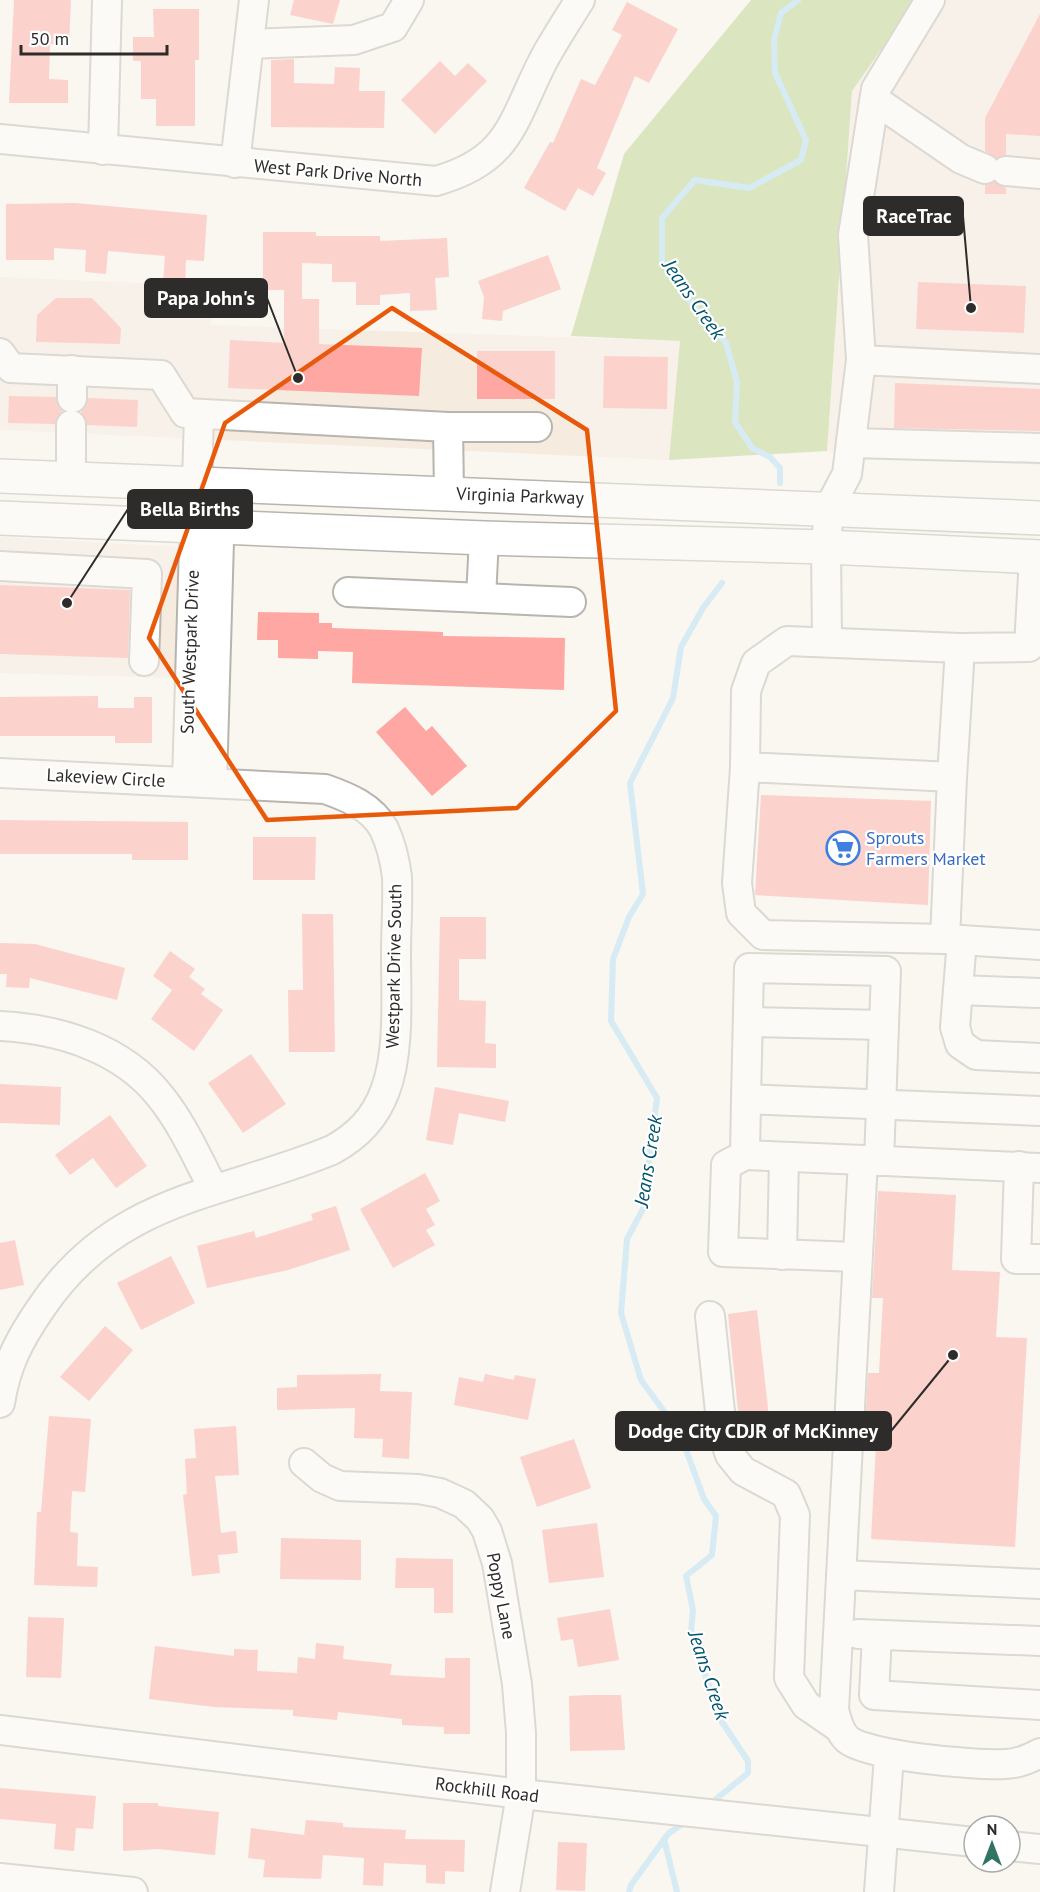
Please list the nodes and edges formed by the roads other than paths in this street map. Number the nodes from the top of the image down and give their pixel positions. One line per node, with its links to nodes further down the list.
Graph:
1 (107, 0): 9 (street)
2 (254, 0): 6 (street)
3 (409, 0): 6 (street)
4 (580, 0): 10 (street, West Park Drive North)
5 (930, 0): 7 (street)
6 (250, 44): 10 (street)
7 (874, 100): 11 (street); 13 (street)
8 (0, 139): 9 (street, West Park Drive North)
9 (103, 150): 10 (street, West Park Drive North)
10 (235, 163)
11 (1040, 174)
12 (0, 353): 15 (street)
13 (861, 360): 14 (street); 19 (street)
14 (1040, 369)
15 (72, 398): 16 (street); 22 (street)
16 (199, 414): 17 (street); 23 (street, South Westpark Drive)
17 (448, 427): 18 (street); 24 (street)
18 (537, 427)
19 (851, 443): 20 (street); 25 (street)
20 (1040, 448)
21 (0, 476): 22 (main road, Virginia Parkway)
22 (71, 478): 23 (main road, Virginia Parkway)
23 (204, 483): 24 (main road, Virginia Parkway); 28 (street, South Westpark Drive)
24 (449, 493): 25 (main road, Virginia Parkway)
25 (829, 508): 27 (main road, Virginia Parkway); 30 (street)
26 (0, 518): 28 (main road)
27 (1040, 518)
28 (208, 526): 29 (main road); 42 (street, South Westpark Drive); 42 (street, South Westpark Drive)
29 (484, 537): 30 (main road); 34 (street)
30 (826, 547): 31 (main road); 36 (street)
31 (1037, 557): 37 (street)
32 (0, 566): 38 (street)
33 (348, 592): 34 (street)
34 (481, 598): 35 (street)
35 (571, 602)
36 (827, 641): 37 (street); 39 (street)
37 (960, 648): 41 (street)
38 (144, 661)
39 (745, 767): 41 (street); 43 (street)
40 (0, 773): 42 (street, Lakeview Circle)
41 (952, 777): 43 (street)
42 (199, 783): 58 (street, Westpark Drive South)
43 (954, 940): 44 (street); 45 (street)
44 (1040, 945)
45 (958, 990): 46 (street); 50 (street)
46 (1040, 993)
47 (748, 1022): 48 (street); 48 (street); 51 (street)
48 (884, 1025): 52 (street)
49 (0, 1026): 58 (street)
50 (1040, 1058)
51 (747, 1100): 52 (street); 54 (street)
52 (881, 1105): 53 (street); 56 (street)
53 (1040, 1111)
54 (745, 1155): 55 (street); 59 (street)
55 (784, 1156): 56 (street); 59 (street)
56 (871, 1161): 57 (street); 60 (street)
57 (1029, 1167): 61 (street)
58 (213, 1188): 63 (street, Westpark Drive South)
59 (782, 1255): 60 (street)
60 (857, 1257): 66 (street)
61 (1040, 1259)
62 (710, 1316): 72 (street)
63 (5, 1357): 64 (street, Westpark Drive South)
64 (0, 1403)
65 (304, 1463): 76 (street, Poppy Lane)
66 (841, 1575): 67 (street); 68 (street)
67 (1040, 1584)
68 (838, 1633): 69 (street); 72 (street)
69 (877, 1635): 70 (street); 71 (street)
70 (1040, 1641)
71 (1040, 1705)
72 (838, 1727): 74 (street)
73 (0, 1730): 76 (street, Rockhill Road)
74 (889, 1756): 75 (street); 77 (street)
75 (1035, 1759)
76 (521, 1794): 77 (street, Rockhill Road); 83 (street, Poppy Lane)
77 (881, 1832): 78 (street, Rockhill Road); 84 (street)
78 (962, 1841)
79 (1022, 1847): 80 (street)
80 (1040, 1849)
81 (0, 1878): 82 (street)
82 (133, 1892)
83 (505, 1892)
84 (879, 1892)

